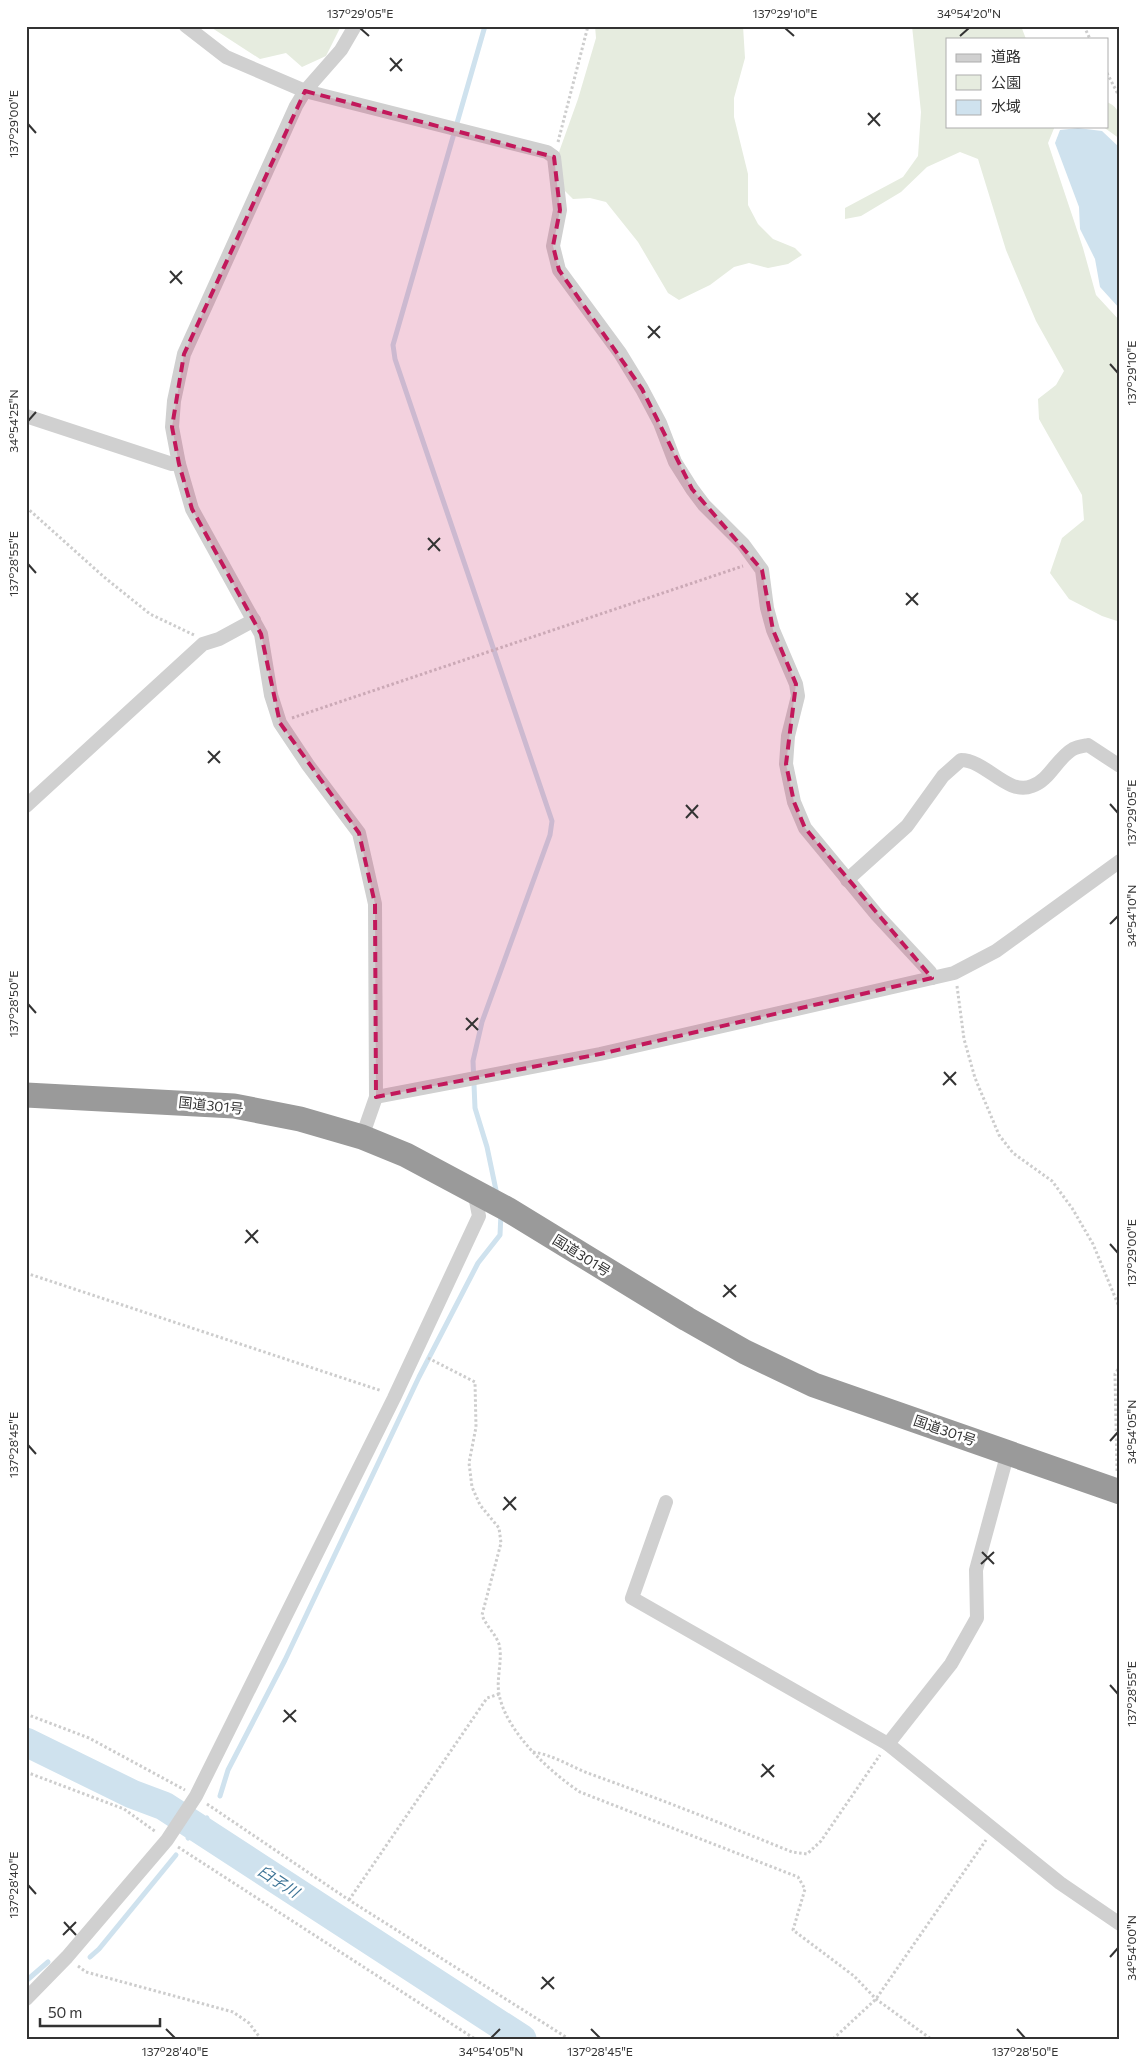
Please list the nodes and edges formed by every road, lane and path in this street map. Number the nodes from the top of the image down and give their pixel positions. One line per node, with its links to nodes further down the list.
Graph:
1 (186, 26): 7 (street)
2 (355, 26): 7 (street)
3 (588, 26): 9 (path)
4 (1084, 26): 5 (path)
5 (1090, 38)
6 (1108, 75): 8 (path)
7 (305, 91): 9 (street); 11 (street)
8 (1120, 98)
9 (554, 157): 13 (street)
10 (26, 416): 11 (street)
11 (179, 464): 14 (street)
12 (26, 507): 15 (path)
13 (754, 559): 16 (path); 20 (street)
14 (254, 620): 15 (street); 16 (street)
15 (203, 644): 18 (street)
16 (280, 723): 24 (street)
17 (1120, 766): 20 (street)
18 (26, 806)
19 (1120, 860): 21 (street)
20 (847, 880): 22 (street)
21 (954, 973): 22 (street); 28 (path)
22 (932, 978): 24 (street)
23 (26, 1095): 25 (highway, 国道301号)
24 (376, 1097): 25 (street)
25 (362, 1137): 26 (highway, 国道301号)
26 (490, 1200): 31 (street); 32 (highway, 国道301号)
27 (26, 1273): 31 (path)
28 (1120, 1309)
29 (436, 1362): 35 (path)
30 (1120, 1366): 33 (path)
31 (394, 1398): 40 (street)
32 (1008, 1452): 33 (highway, 国道301号); 37 (street)
33 (1119, 1492)
34 (666, 1502): 37 (street)
35 (499, 1694): 38 (path); 43 (path)
36 (26, 1714): 40 (path)
37 (888, 1744): 38 (path); 41 (street)
38 (532, 1752): 47 (path)
39 (26, 1772): 42 (path)
40 (194, 1798): 42 (street); 43 (path)
41 (994, 1828): 44 (street); 47 (path)
42 (170, 1836): 45 (street); 49 (path)
43 (349, 1900): 50 (path)
44 (1120, 1924)
45 (67, 1957): 46 (street); 48 (path)
46 (26, 1999)
47 (876, 1999): 51 (path); 52 (path)
48 (261, 2039)
49 (475, 2039)
50 (569, 2039)
51 (833, 2039)
52 (930, 2039)

